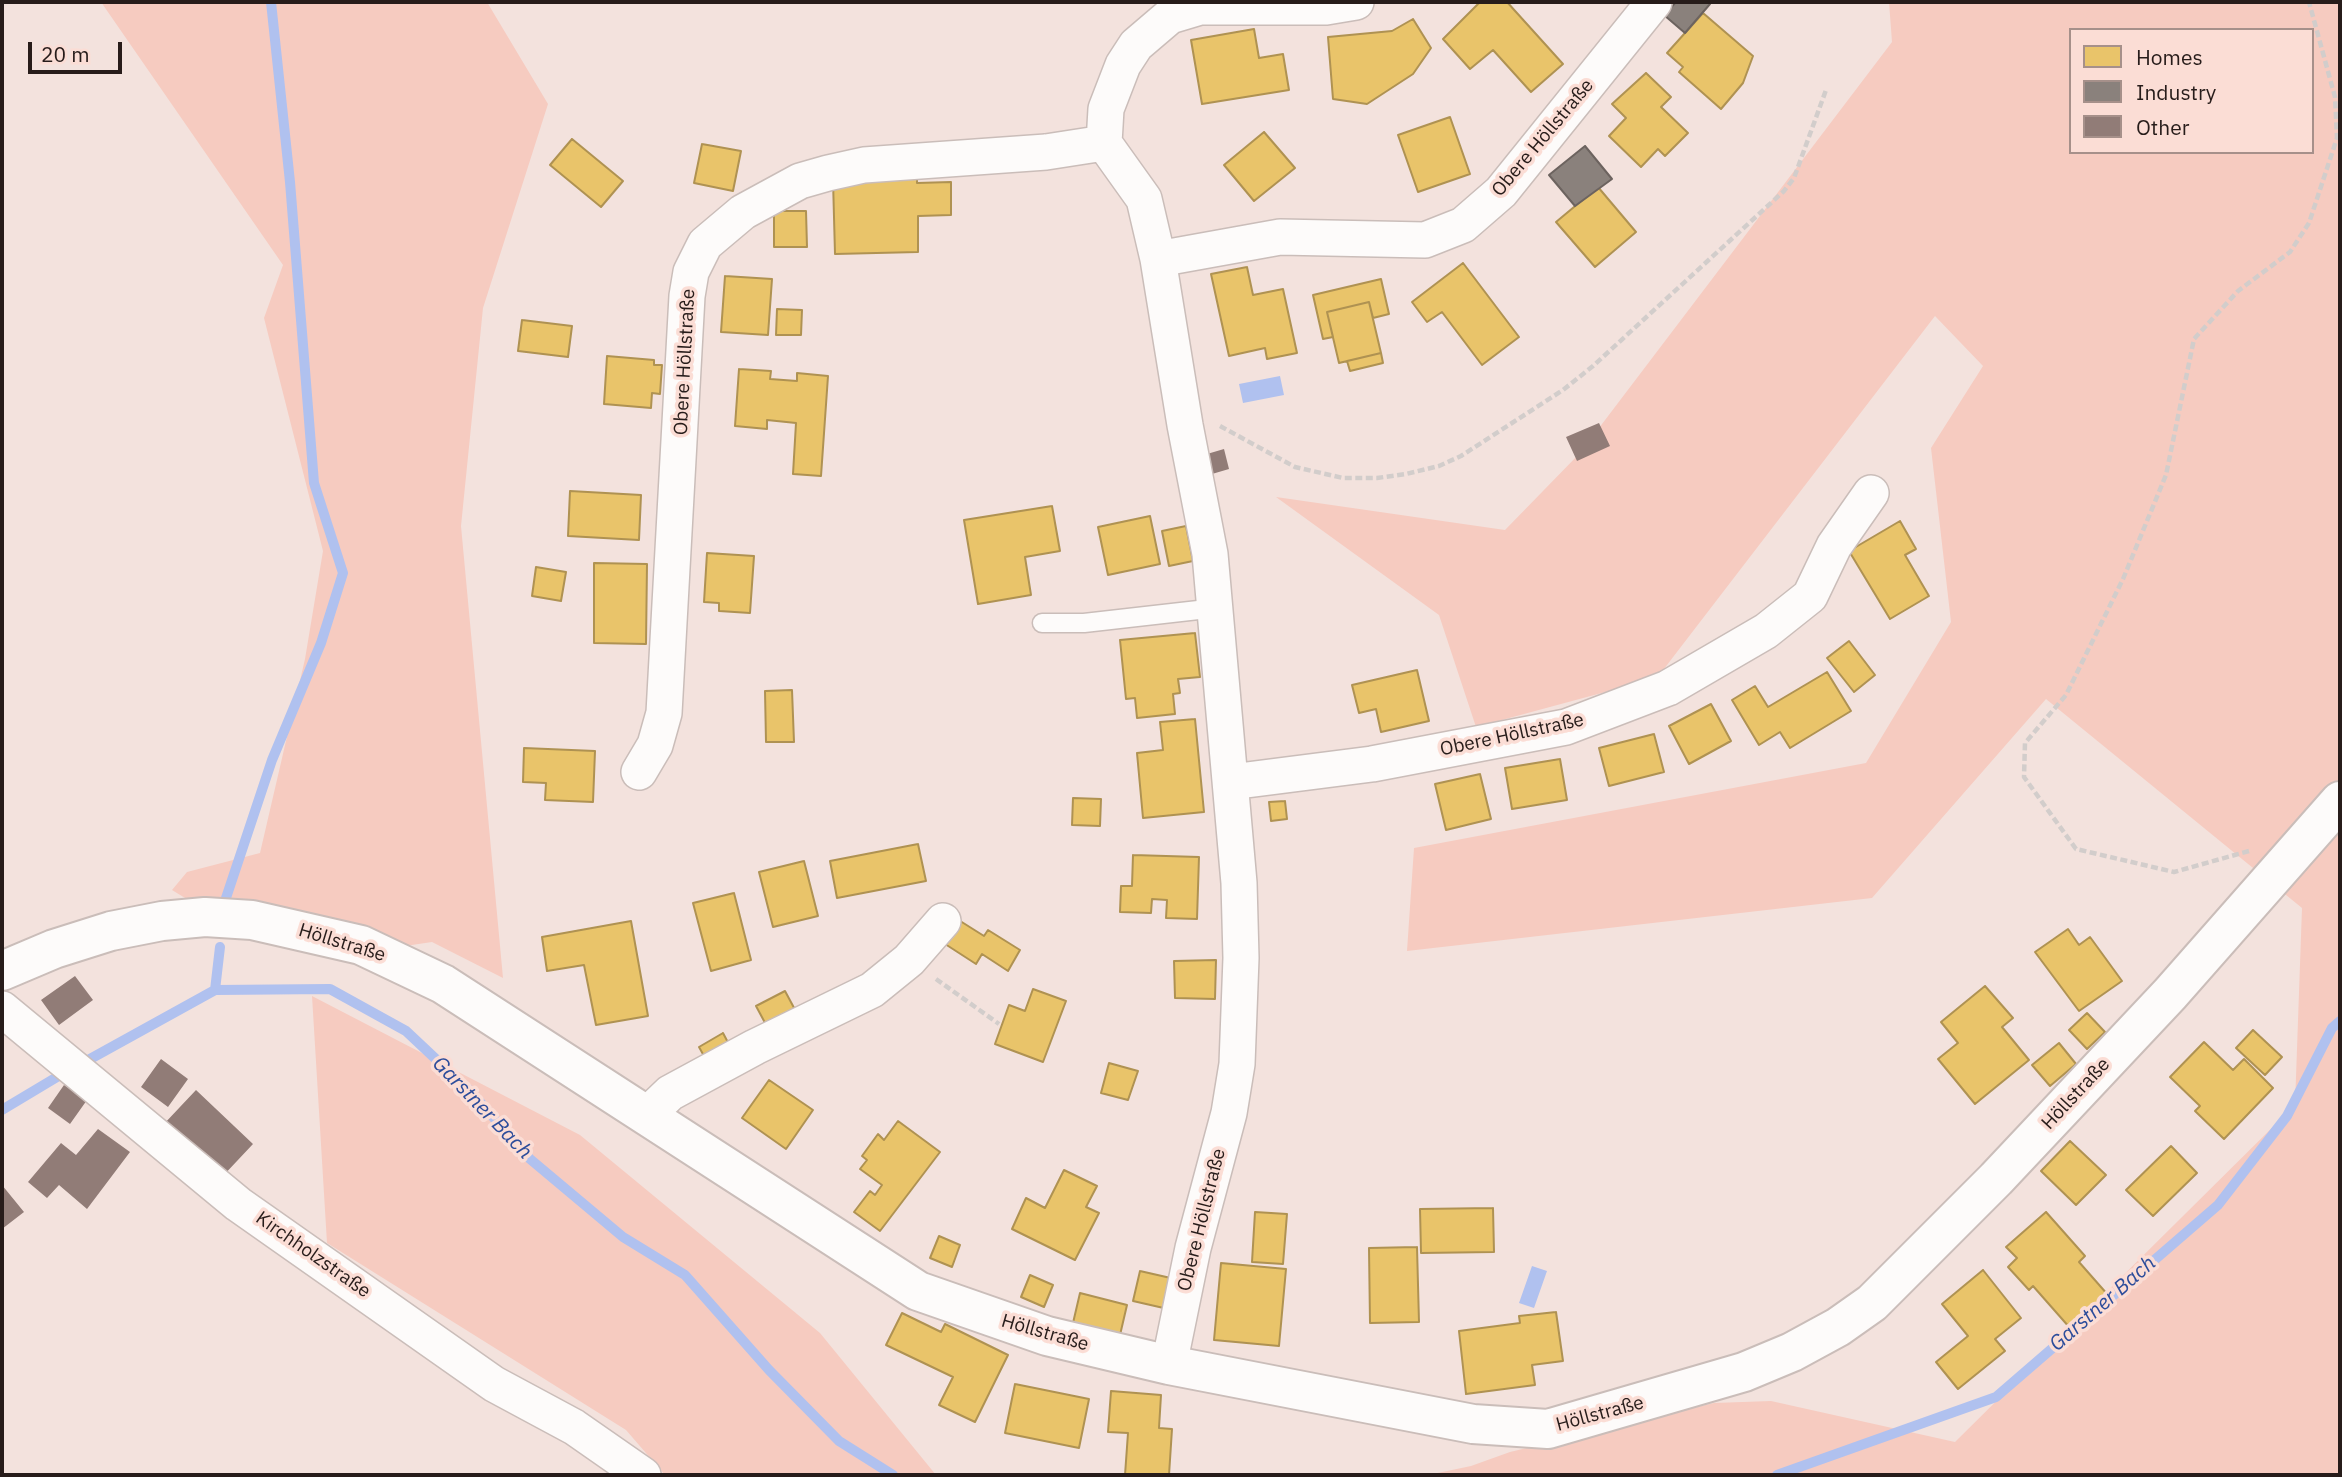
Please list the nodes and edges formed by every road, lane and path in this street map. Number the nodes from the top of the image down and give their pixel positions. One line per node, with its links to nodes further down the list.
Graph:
1 (1356, 2): 5 (street)
2 (1654, 2): 6 (street, Obere Höllstraße)
3 (2309, 2): 14 (path)
4 (1826, 90): 7 (path)
5 (1104, 143): 6 (street, Obere Höllstraße); 11 (street, Obere Höllstraße)
6 (1158, 259): 7 (street, Obere Höllstraße)
7 (1185, 425): 9 (street, Obere Höllstraße)
8 (1871, 493): 12 (street, Obere Höllstraße)
9 (1216, 608): 10 (lane); 12 (street, Obere Höllstraße)
10 (1042, 623)
11 (639, 772)
12 (1231, 782): 21 (street, Obere Höllstraße)
13 (2340, 801): 21 (street, Höllstraße)
14 (2252, 850)
15 (943, 921): 16 (street)
16 (909, 960): 19 (path); 20 (street)
17 (2, 971): 20 (street, Höllstraße)
18 (2, 1009): 22 (street, Kirchholzstraße)
19 (999, 1024)
20 (646, 1116): 21 (street, Höllstraße)
21 (1169, 1365)
22 (643, 1475)

